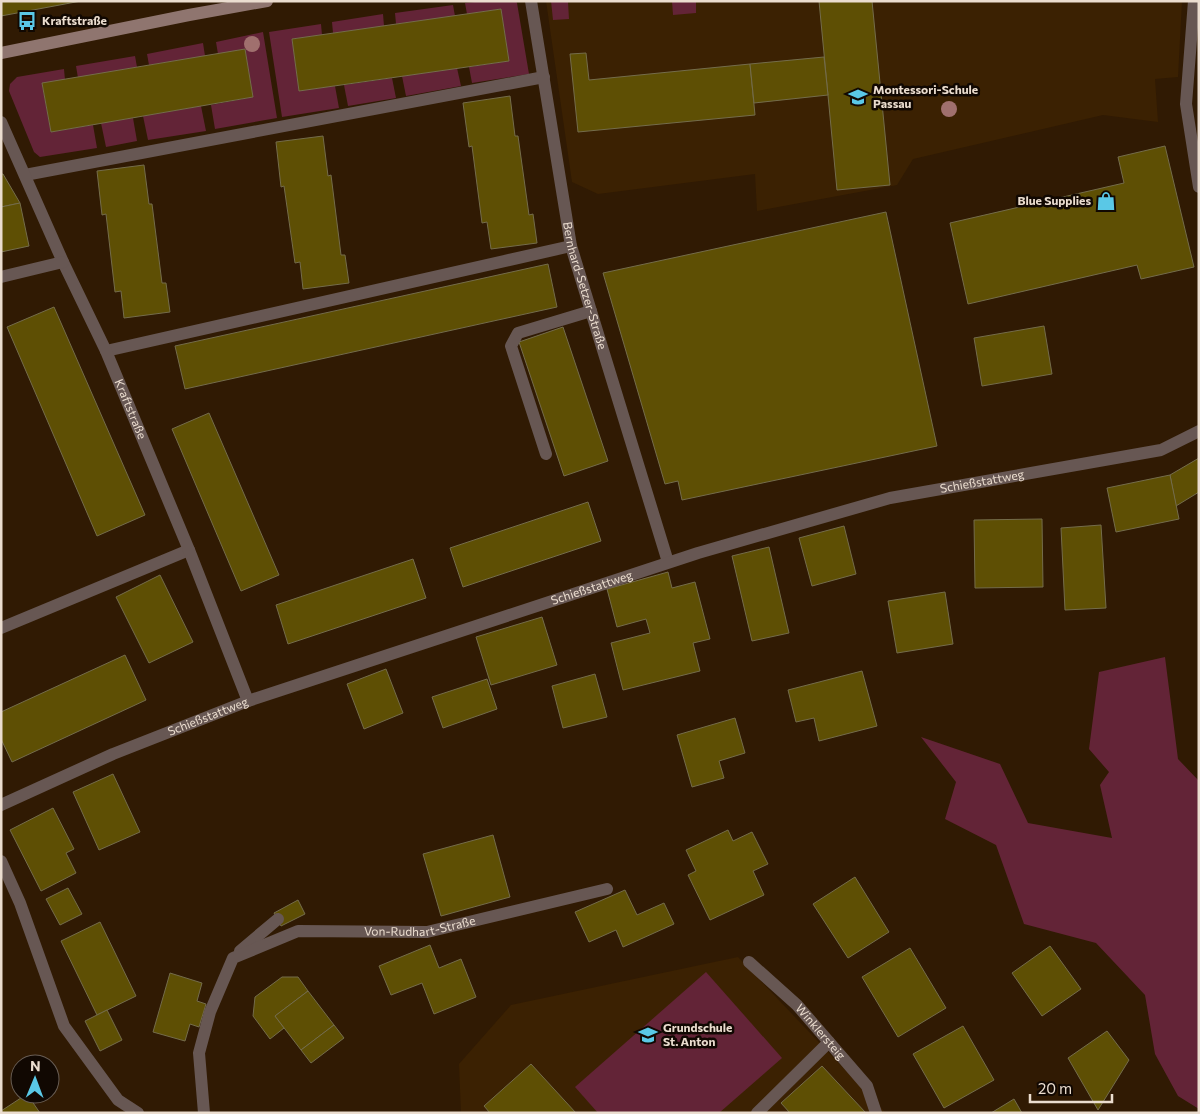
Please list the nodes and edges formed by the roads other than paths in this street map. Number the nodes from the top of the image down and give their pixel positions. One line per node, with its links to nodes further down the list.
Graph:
1 (267, 1): 4 (street)
2 (531, 1): 5 (street, Bernhard-Setzer-Straße)
3 (1194, 1): 8 (street)
4 (1, 53)
5 (544, 78): 7 (street); 9 (street, Bernhard-Setzer-Straße)
6 (1, 122): 7 (street, Kraftstraße)
7 (25, 175): 10 (street, Kraftstraße)
8 (1199, 187)
9 (571, 246): 12 (street, Bernhard-Setzer-Straße); 13 (street)
10 (64, 262): 11 (street); 13 (street, Kraftstraße)
11 (1, 276)
12 (591, 311): 15 (street); 17 (street, Bernhard-Setzer-Straße)
13 (106, 351): 16 (street, Kraftstraße)
14 (1199, 431): 17 (street, Schießstattweg)
15 (546, 454)
16 (189, 550): 18 (street); 19 (street, Kraftstraße)
17 (668, 562): 19 (street, Schießstattweg)
18 (1, 628)
19 (248, 701): 20 (street, Schießstattweg)
20 (1, 805)
21 (1, 861): 27 (street)
22 (607, 889): 24 (street, Von-Rudhart-Straße)
23 (278, 919): 24 (street)
24 (233, 958): 28 (street)
25 (749, 962): 26 (street, Winklersteig)
26 (829, 1042): 29 (street); 30 (street, Winklersteig)
27 (138, 1113)
28 (204, 1113)
29 (757, 1113)
30 (876, 1113)

